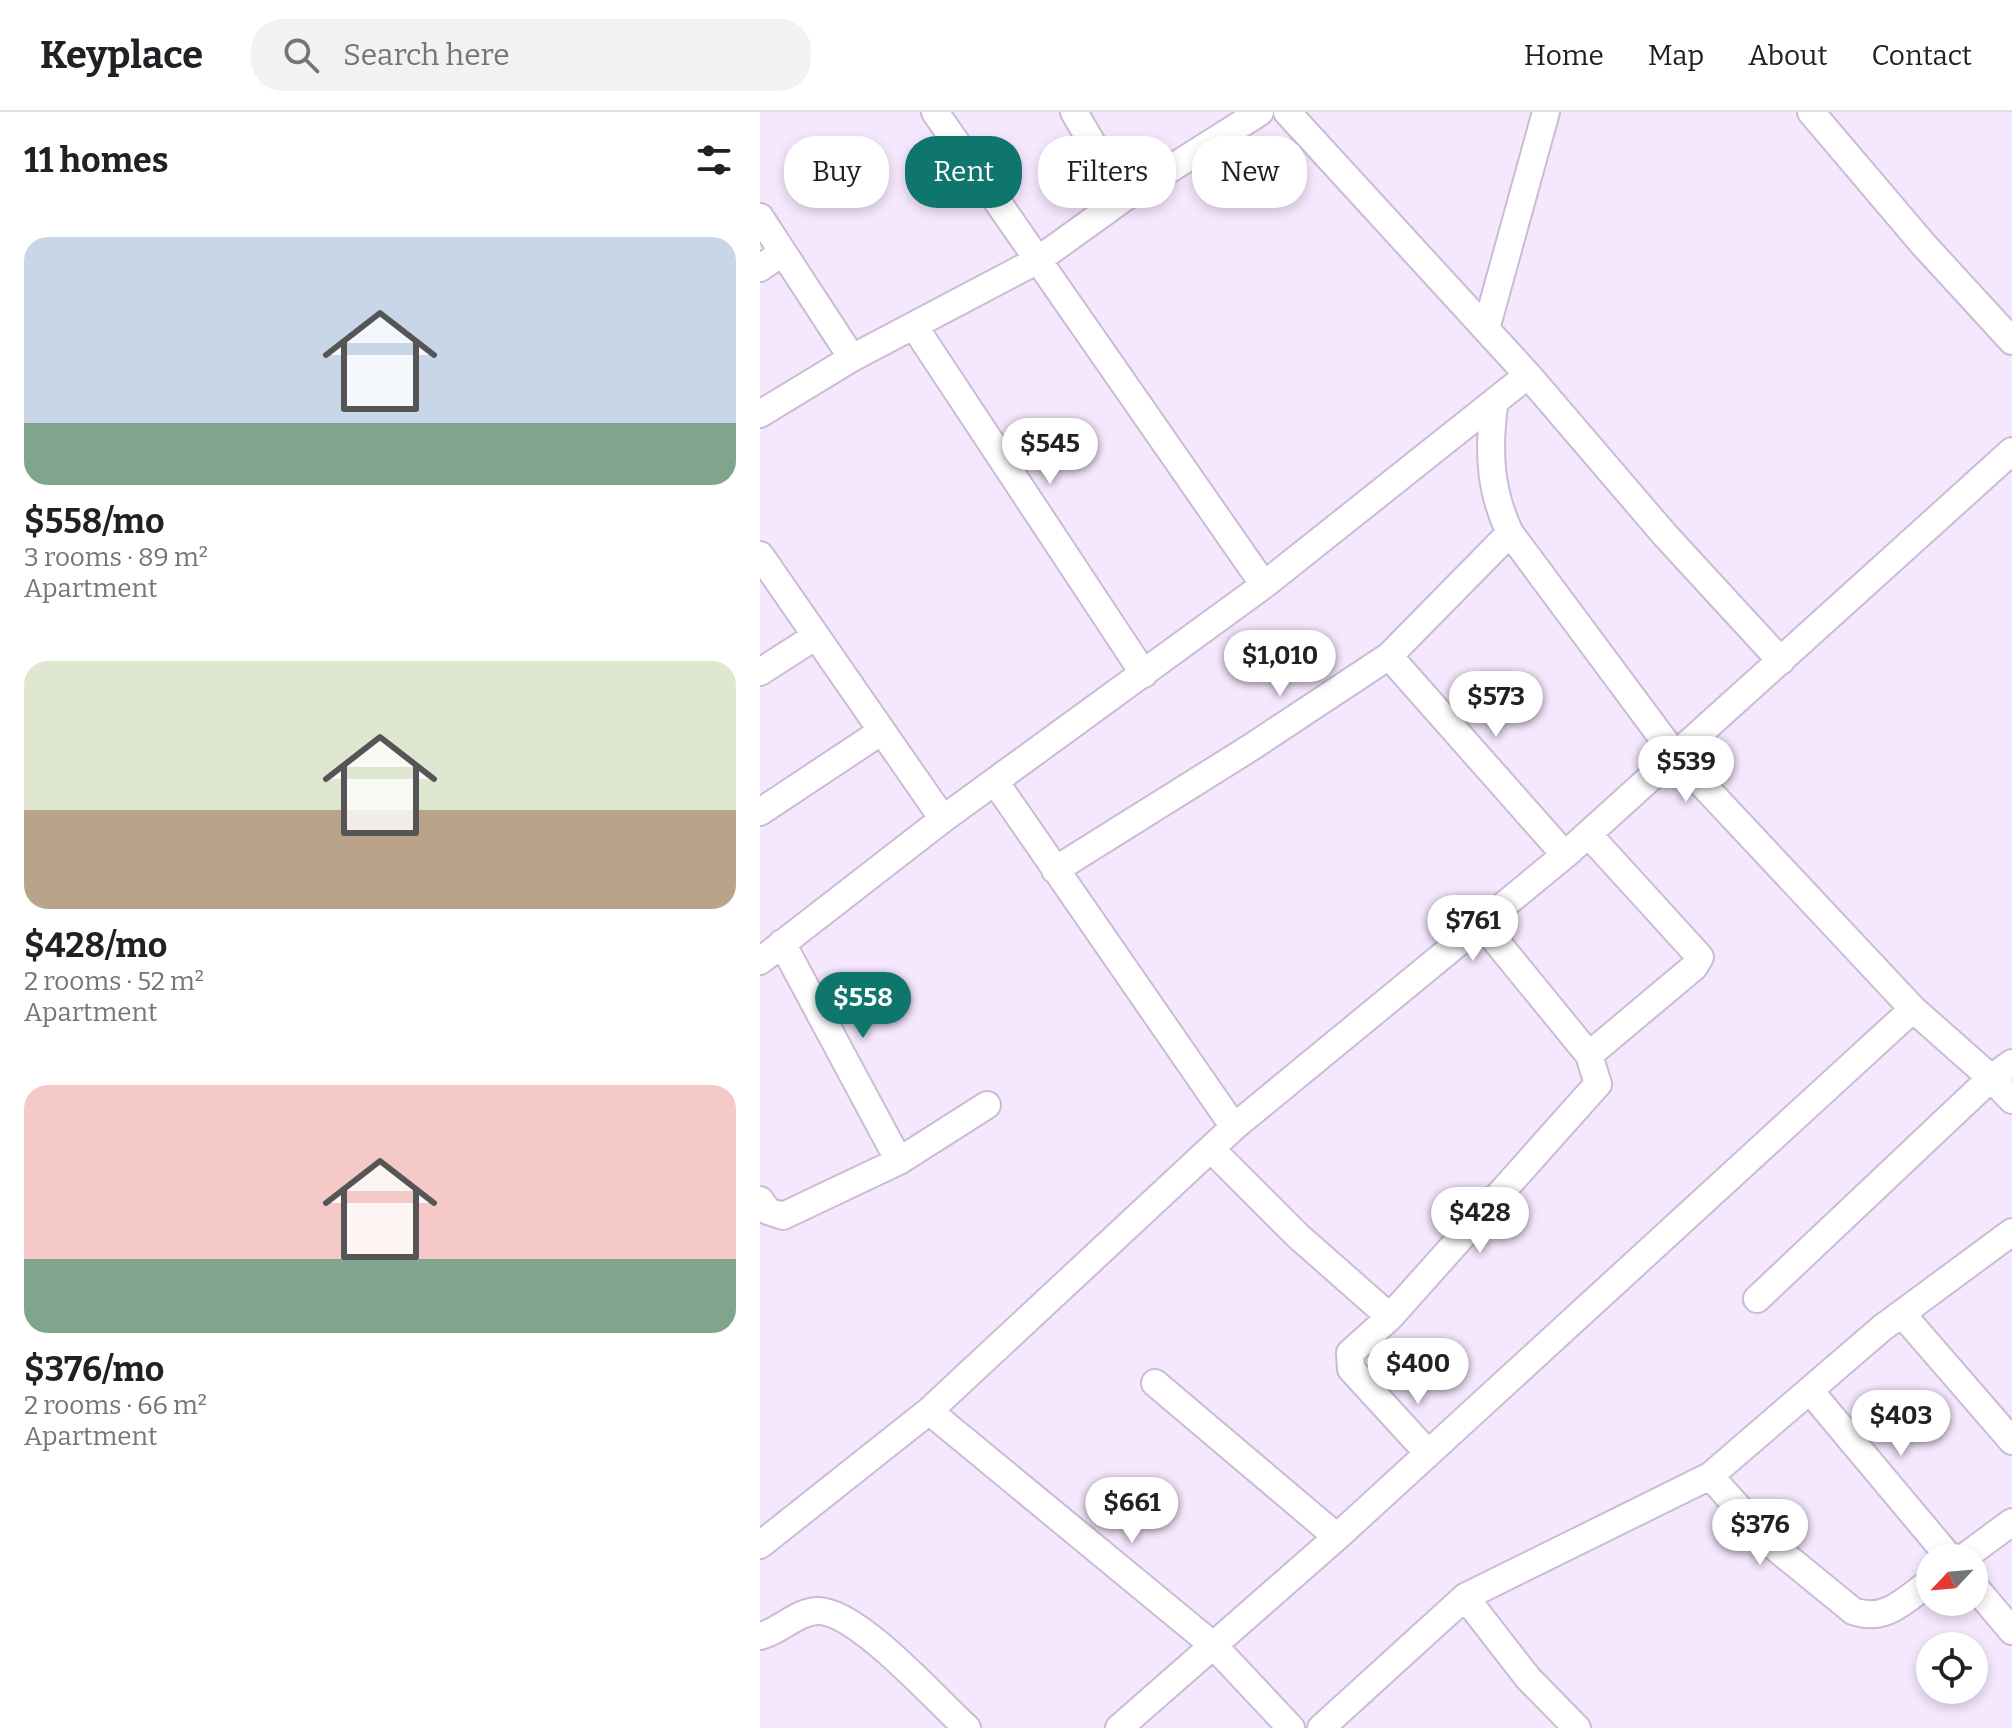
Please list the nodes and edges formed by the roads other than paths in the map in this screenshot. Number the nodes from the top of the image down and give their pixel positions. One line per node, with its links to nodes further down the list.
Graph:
1 (935, 112): 12 (street)
2 (1074, 112): 7 (street)
3 (1260, 112): 8 (street)
4 (1287, 112): 15 (street)
5 (1546, 112): 15 (street)
6 (1811, 112): 16 (street)
7 (1088, 136)
8 (1176, 165)
9 (1110, 208): 12 (street)
10 (760, 217): 11 (street)
11 (783, 252): 13 (street); 17 (street)
12 (1038, 260): 14 (street); 24 (street)
13 (760, 268)
14 (914, 326): 17 (street); 29 (street)
15 (1486, 329): 18 (street)
16 (2012, 341)
17 (852, 358): 20 (street)
18 (1528, 375): 19 (street); 27 (street)
19 (1494, 406): 22 (street); 24 (street)
20 (760, 414)
21 (2012, 451): 27 (street)
22 (1510, 533): 26 (street); 31 (street)
23 (760, 555): 25 (street)
24 (1264, 585): 29 (street)
25 (816, 636): 28 (street); 30 (street)
26 (1389, 656): 36 (street); 37 (street)
27 (1781, 661): 31 (street)
28 (760, 672)
29 (1144, 674): 32 (street)
30 (882, 731): 33 (street); 34 (street)
31 (1675, 755): 35 (street); 41 (street)
32 (996, 783): 34 (street); 37 (street)
33 (760, 812)
34 (943, 819): 39 (street)
35 (1588, 834): 36 (street); 42 (street)
36 (1565, 855): 38 (street)
37 (1055, 870): 46 (street)
38 (1482, 924): 42 (street); 46 (street)
39 (782, 943): 40 (street); 48 (street)
40 (760, 961)
41 (1913, 1009): 43 (street); 58 (street)
42 (1589, 1055): 53 (street)
43 (2002, 1071): 44 (street); 51 (street)
44 (2012, 1100)
45 (987, 1105): 48 (street)
46 (1234, 1127): 47 (street)
47 (1211, 1149): 53 (street); 56 (street)
48 (899, 1161): 49 (street)
49 (760, 1200)
50 (2012, 1232): 52 (street)
51 (1757, 1299)
52 (1902, 1314): 55 (street); 57 (street)
53 (1390, 1317): 58 (street)
54 (1155, 1383): 61 (street)
55 (1811, 1392): 59 (street); 62 (street)
56 (929, 1411): 64 (street); 70 (street)
57 (2012, 1441)
58 (1427, 1452): 61 (street)
59 (1710, 1476): 65 (street); 66 (street)
60 (2012, 1522): 63 (street)
61 (1337, 1537): 70 (street)
62 (1938, 1544)
63 (1982, 1544)
64 (760, 1545)
65 (1916, 1592)
66 (1465, 1597): 74 (street); 75 (street)
67 (1988, 1603): 68 (street)
68 (2012, 1631)
69 (760, 1636): 71 (street)
70 (1214, 1646): 72 (street); 73 (street)
71 (967, 1728)
72 (1119, 1728)
73 (1291, 1728)
74 (1321, 1728)
75 (1577, 1728)

